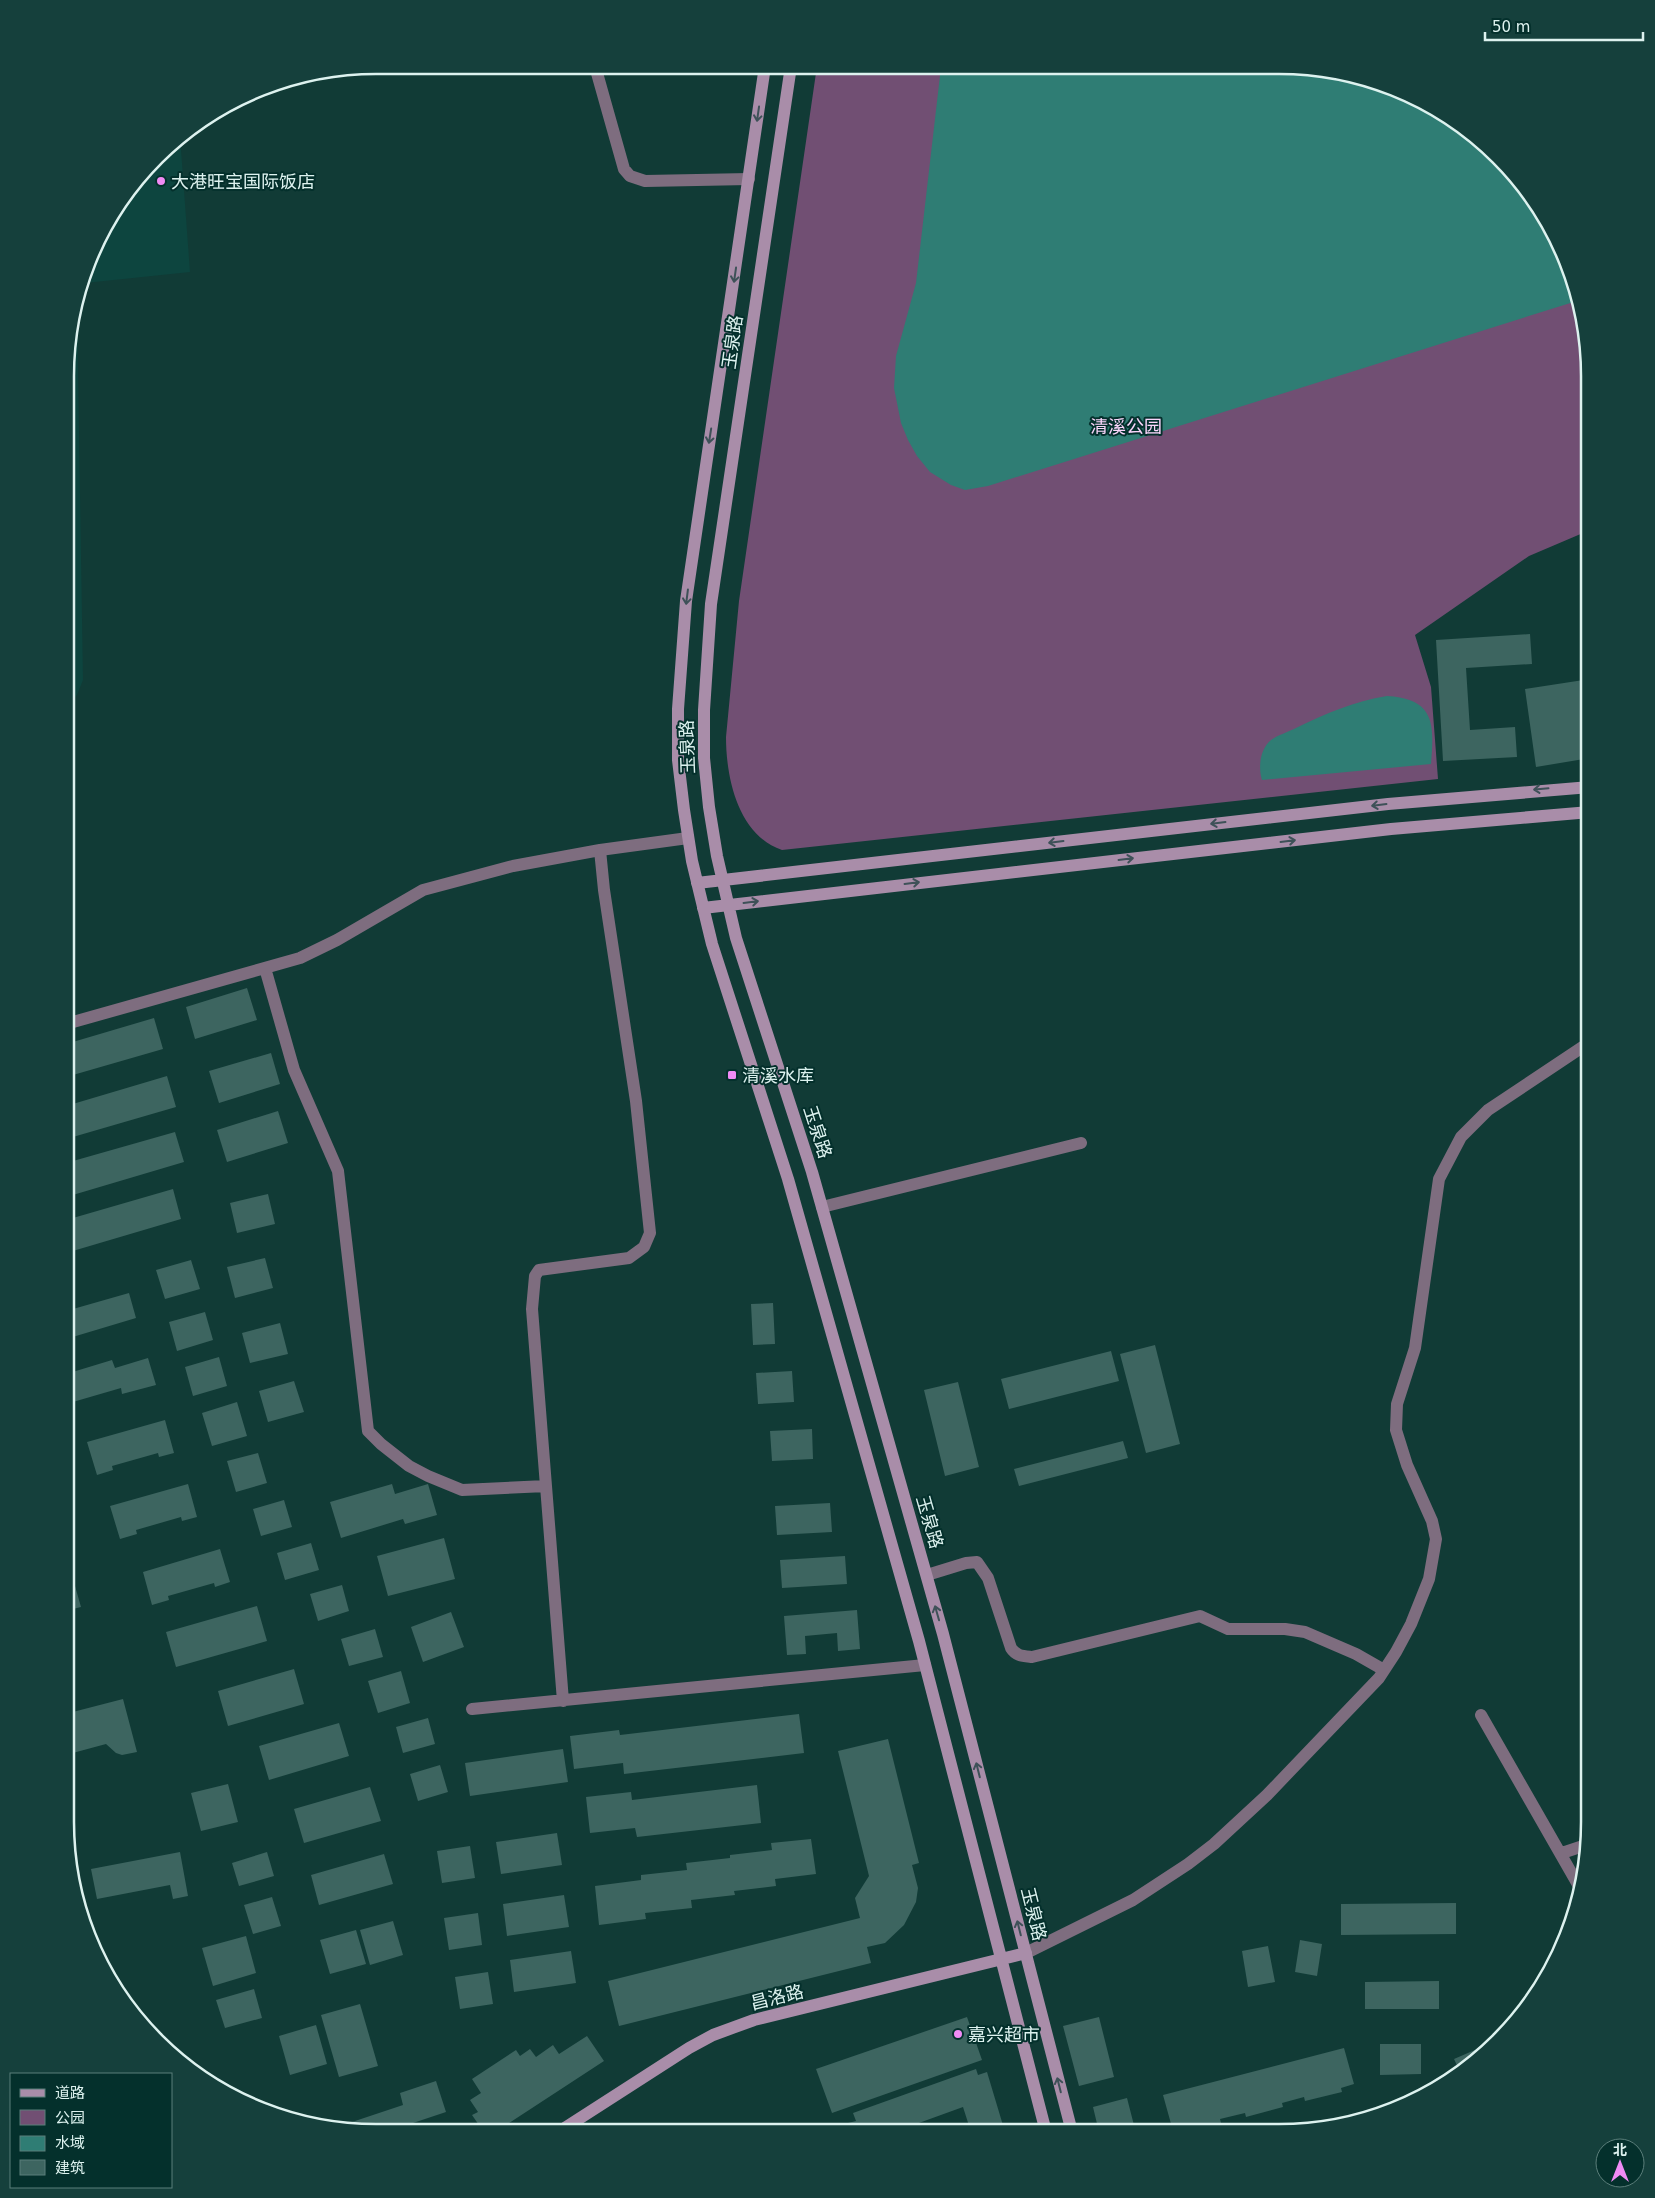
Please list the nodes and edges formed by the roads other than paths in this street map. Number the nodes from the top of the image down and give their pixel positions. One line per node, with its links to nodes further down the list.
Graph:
1 (597, 74): 4 (street)
2 (765, 74): 4 (main road, 玉泉路, one-way to 4)
3 (790, 74): 9 (main road, 玉泉路)
4 (749, 179): 7 (main road, 玉泉路, one-way to 7)
5 (1581, 788): 9 (main road, one-way to 9)
6 (1581, 813): 11 (main road, one-way to 6)
7 (688, 838): 8 (street); 10 (main road, 玉泉路)
8 (600, 850): 13 (street); 18 (street)
9 (722, 880): 10 (main road); 11 (main road, 玉泉路)
10 (697, 883): 12 (main road, 玉泉路)
11 (728, 905): 12 (main road); 17 (main road, 玉泉路)
12 (703, 908): 20 (main road, 玉泉路)
13 (266, 968): 14 (street); 18 (street)
14 (74, 1022)
15 (1581, 1048): 21 (street)
16 (1081, 1143): 17 (street)
17 (822, 1207): 19 (main road, 玉泉路)
18 (546, 1486): 22 (street)
19 (926, 1575): 21 (street); 28 (main road, 玉泉路, one-way to 19)
20 (925, 1665): 22 (street); 29 (main road, 玉泉路)
21 (1384, 1670): 28 (street)
22 (563, 1701): 23 (street)
23 (472, 1709)
24 (1481, 1715): 26 (street)
25 (1581, 1847): 26 (street)
26 (1562, 1853): 27 (street)
27 (1576, 1878)
28 (1026, 1953): 29 (main road, 昌洛路); 32 (main road, 玉泉路, one-way to 28)
29 (1001, 1959): 30 (main road, 昌洛路); 31 (main road, 玉泉路)
30 (571, 2124)
31 (1044, 2124)
32 (1070, 2124)

